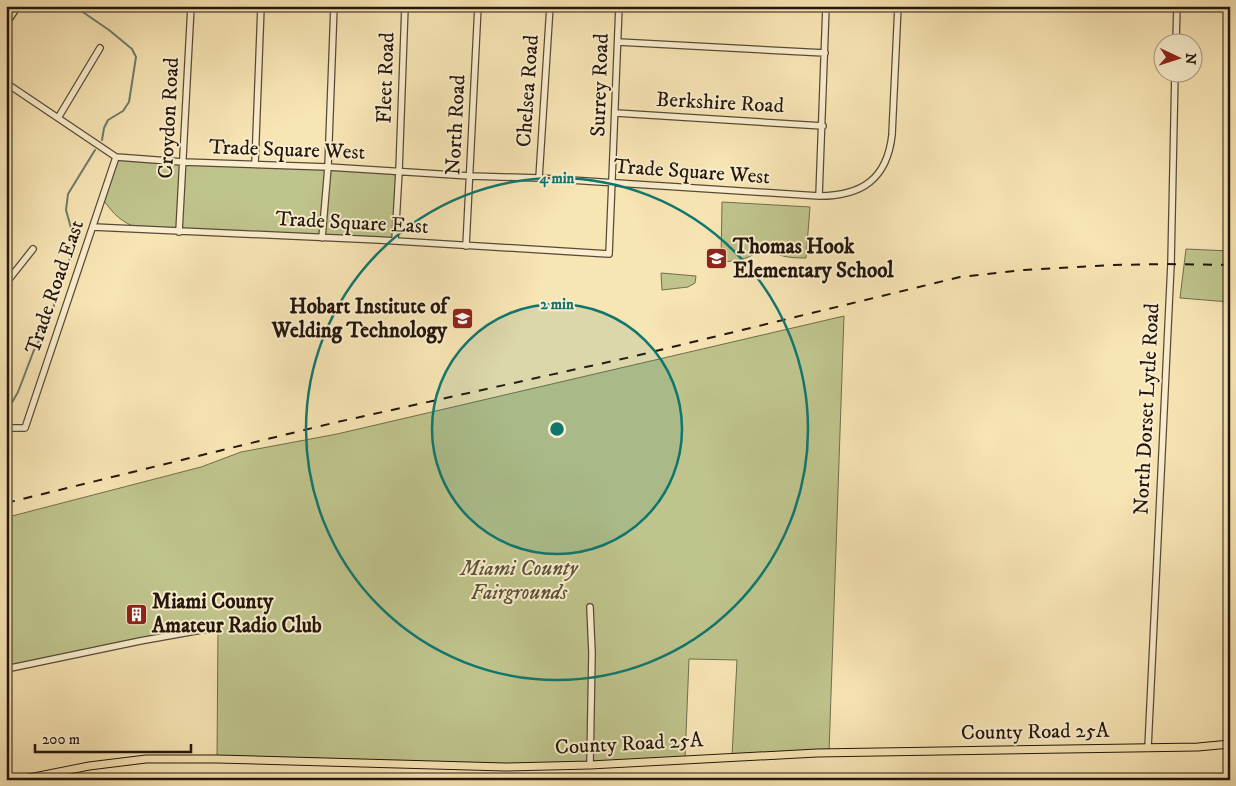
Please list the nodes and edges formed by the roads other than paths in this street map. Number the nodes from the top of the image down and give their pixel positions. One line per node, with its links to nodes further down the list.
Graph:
1 (17, 6): 12 (main road)
2 (191, 6): 23 (street, Croydon Road)
3 (261, 6): 24 (street)
4 (334, 6): 25 (street)
5 (405, 6): 26 (street, Fleet Road)
6 (478, 6): 27 (street, North Road)
7 (550, 6): 28 (street, Chelsea Road)
8 (619, 6): 14 (street, Surrey Road)
9 (826, 6): 16 (street)
10 (898, 6): 30 (street, Trade Square West)
11 (1177, 6): 13 (street)
12 (6, 23)
13 (1176, 32)
14 (618, 42): 16 (street); 19 (street, Surrey Road)
15 (100, 48): 20 (street)
16 (825, 53): 21 (street)
17 (1175, 82): 44 (street, North Dorset Lytle Road)
18 (6, 83): 20 (street)
19 (616, 113): 21 (street, Berkshire Road); 29 (street, Surrey Road)
20 (58, 118): 22 (street)
21 (823, 126): 30 (street)
22 (116, 157): 23 (street, Trade Square West); 31 (street, Trade Road East)
23 (183, 162): 24 (street, Trade Square West); 32 (street, Croydon Road)
24 (255, 164): 25 (street, Trade Square West)
25 (328, 167): 26 (street, Trade Square West); 33 (street)
26 (399, 171): 27 (street, Trade Square West); 34 (street, Fleet Road)
27 (470, 176): 28 (street, Trade Square West); 35 (street, North Road)
28 (539, 178): 29 (street, Trade Square West)
29 (612, 184): 30 (street, Trade Square West); 37 (street, Surrey Road)
30 (819, 196)
31 (93, 227): 32 (street, Trade Square East); 39 (street, Trade Road East)
32 (179, 232): 33 (street, Trade Square East)
33 (322, 238): 34 (street, Trade Square East)
34 (395, 241): 35 (street, Trade Square East)
35 (466, 246): 37 (street, Trade Square East)
36 (33, 249): 38 (street)
37 (609, 254)
38 (6, 282)
39 (8, 428)
40 (590, 607): 45 (street)
41 (218, 627): 42 (street)
42 (6, 669)
43 (1230, 744): 44 (main road, County Road 25A)
44 (1148, 748): 45 (main road, County Road 25A)
45 (590, 765): 46 (main road, County Road 25A)
46 (19, 780)

